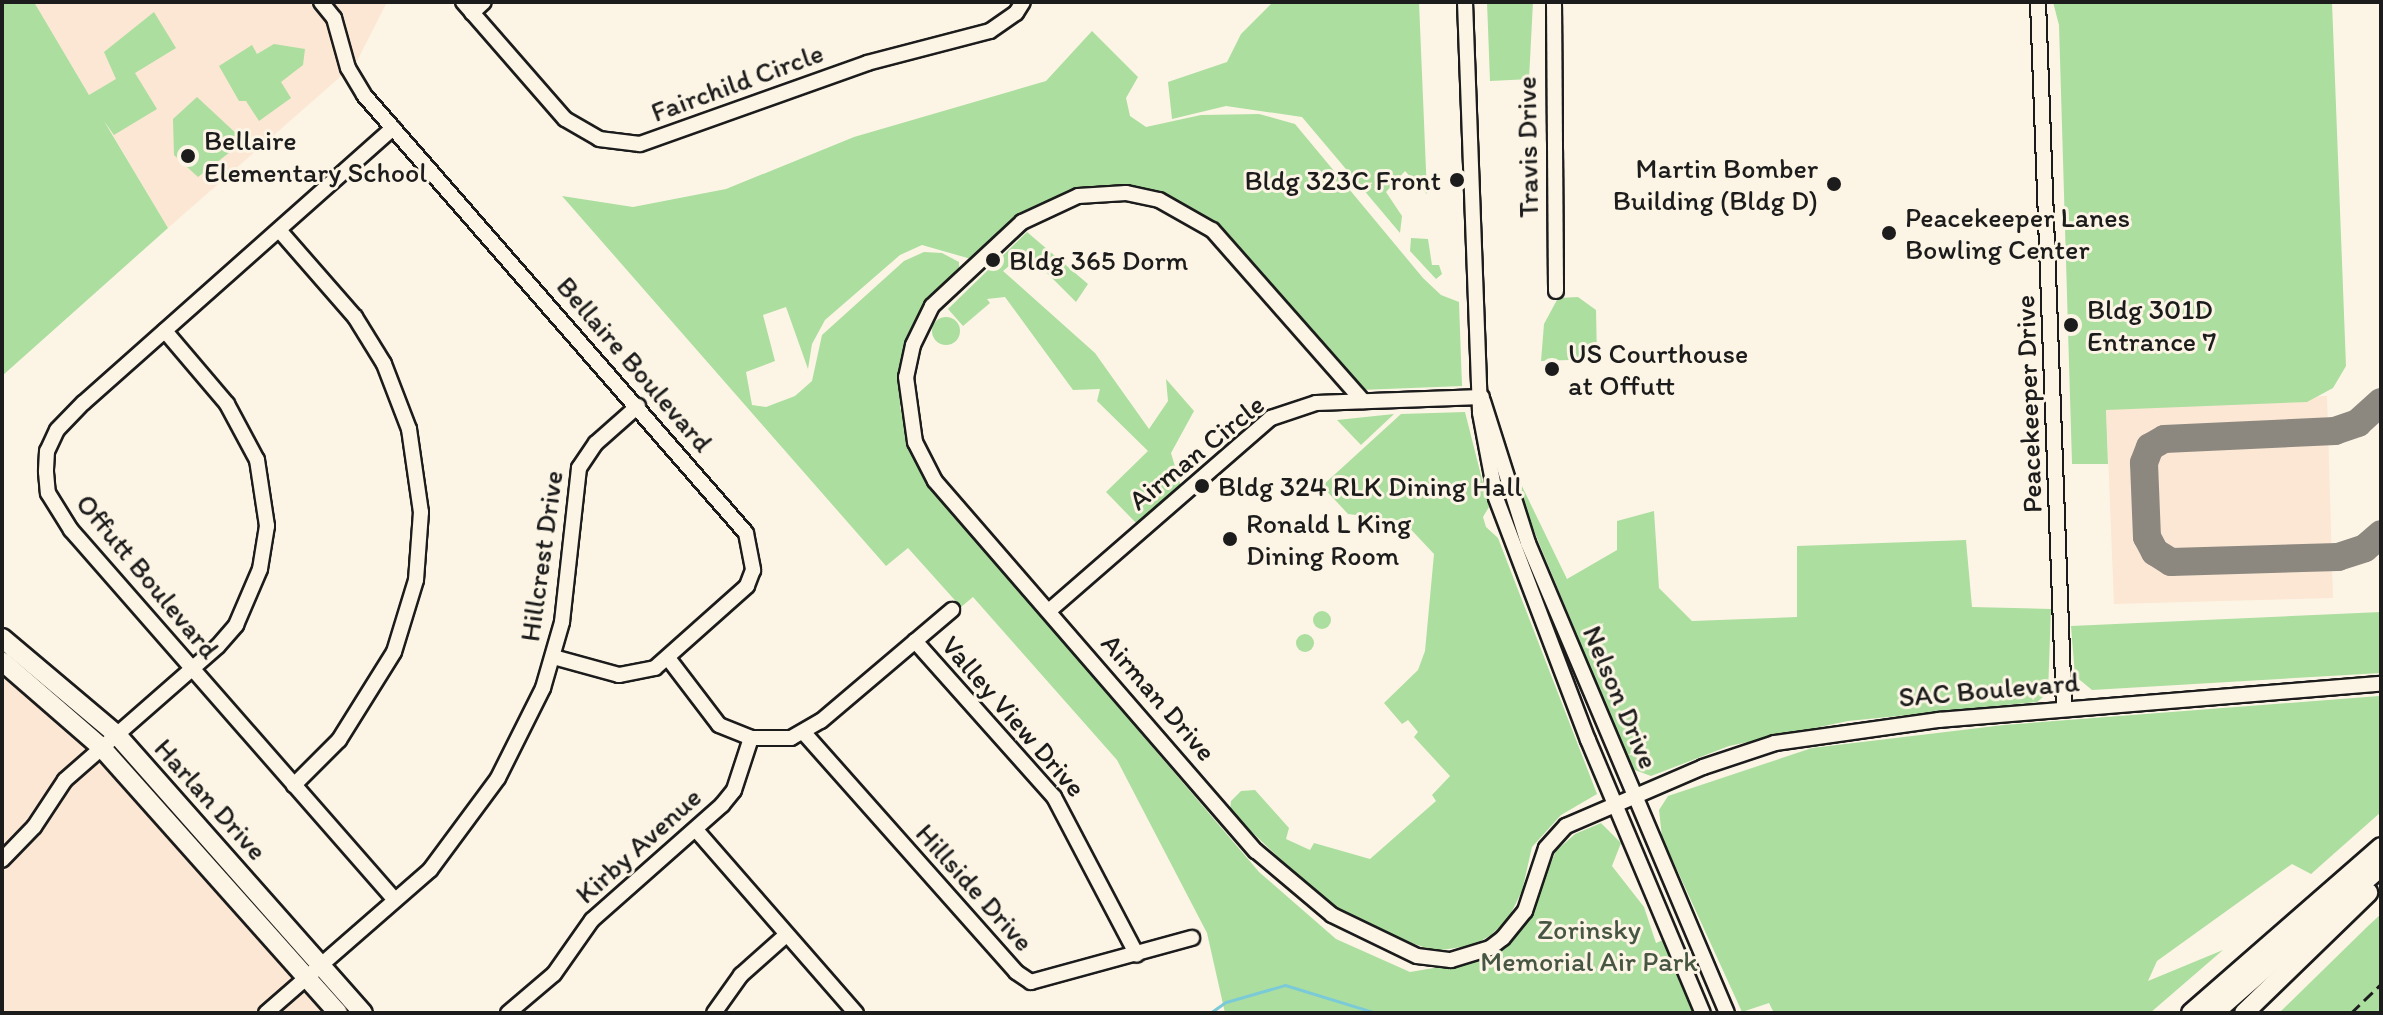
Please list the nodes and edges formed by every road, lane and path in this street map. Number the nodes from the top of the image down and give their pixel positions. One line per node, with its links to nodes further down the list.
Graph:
1 (321, 2): 8 (street, Bellaire Boulevard)
2 (484, 2): 7 (street)
3 (1023, 2): 7 (street, Fairchild Circle)
4 (1465, 2): 12 (street, Nelson Drive)
5 (1554, 2): 10 (street, Travis Drive)
6 (2038, 2): 24 (street, Peacekeeper Drive)
7 (468, 8)
8 (393, 128): 9 (street, Offutt Boulevard); 14 (street, Bellaire Boulevard)
9 (279, 230): 11 (street, Offutt Boulevard); 29 (street)
10 (1556, 291)
11 (165, 331): 22 (street); 22 (street, Offutt Boulevard)
12 (1482, 397): 13 (street); 30 (street, Nelson Drive); 31 (street, Nelson Drive)
13 (1363, 401): 16 (street, Airman Circle); 16 (street)
14 (638, 406): 19 (street, Hillcrest Drive); 20 (street, Bellaire Boulevard)
15 (952, 610): 18 (street)
16 (1050, 610): 31 (street, Airman Drive)
17 (2, 638): 26 (main road, Harlan Drive)
18 (915, 641): 25 (street); 40 (street, Valley View Drive)
19 (553, 657): 20 (street, Bellaire Boulevard); 37 (street, Hillcrest Drive)
20 (668, 658): 27 (street)
21 (2, 661): 28 (main road, Harlan Drive)
22 (192, 669): 26 (street); 29 (street, Offutt Boulevard)
23 (2381, 684): 24 (street, SAC Boulevard)
24 (2064, 708): 30 (street, SAC Boulevard)
25 (805, 734): 27 (street); 40 (street, Hillside Drive)
26 (117, 735): 28 (street); 41 (main road, Harlan Drive)
27 (751, 738): 32 (street, Kirby Avenue)
28 (102, 748): 34 (street); 41 (main road, Harlan Drive)
29 (294, 785): 37 (street, Offutt Boulevard)
30 (1635, 795): 31 (street, SAC Boulevard); 49 (street, Nelson Drive)
31 (1614, 803): 48 (street, Nelson Drive)
32 (697, 831): 38 (street); 45 (street, Kirby Avenue)
33 (2381, 847): 50 (main road)
34 (2, 860)
35 (2381, 867): 51 (main road)
36 (2381, 880): 52 (main road)
37 (394, 899): 41 (street, Hillcrest Drive)
38 (786, 935): 46 (street); 47 (street)
39 (1192, 938): 40 (street, Hillside Drive)
40 (1137, 955)
41 (314, 972): 42 (street, Hillcrest Drive); 43 (main road, Harlan Drive); 44 (main road, Harlan Drive)
42 (266, 1013)
43 (338, 1013)
44 (363, 1013)
45 (508, 1013)
46 (714, 1013)
47 (856, 1013)
48 (1703, 1013)
49 (1727, 1013)
50 (2191, 1013)
51 (2214, 1013)
52 (2244, 1013)

